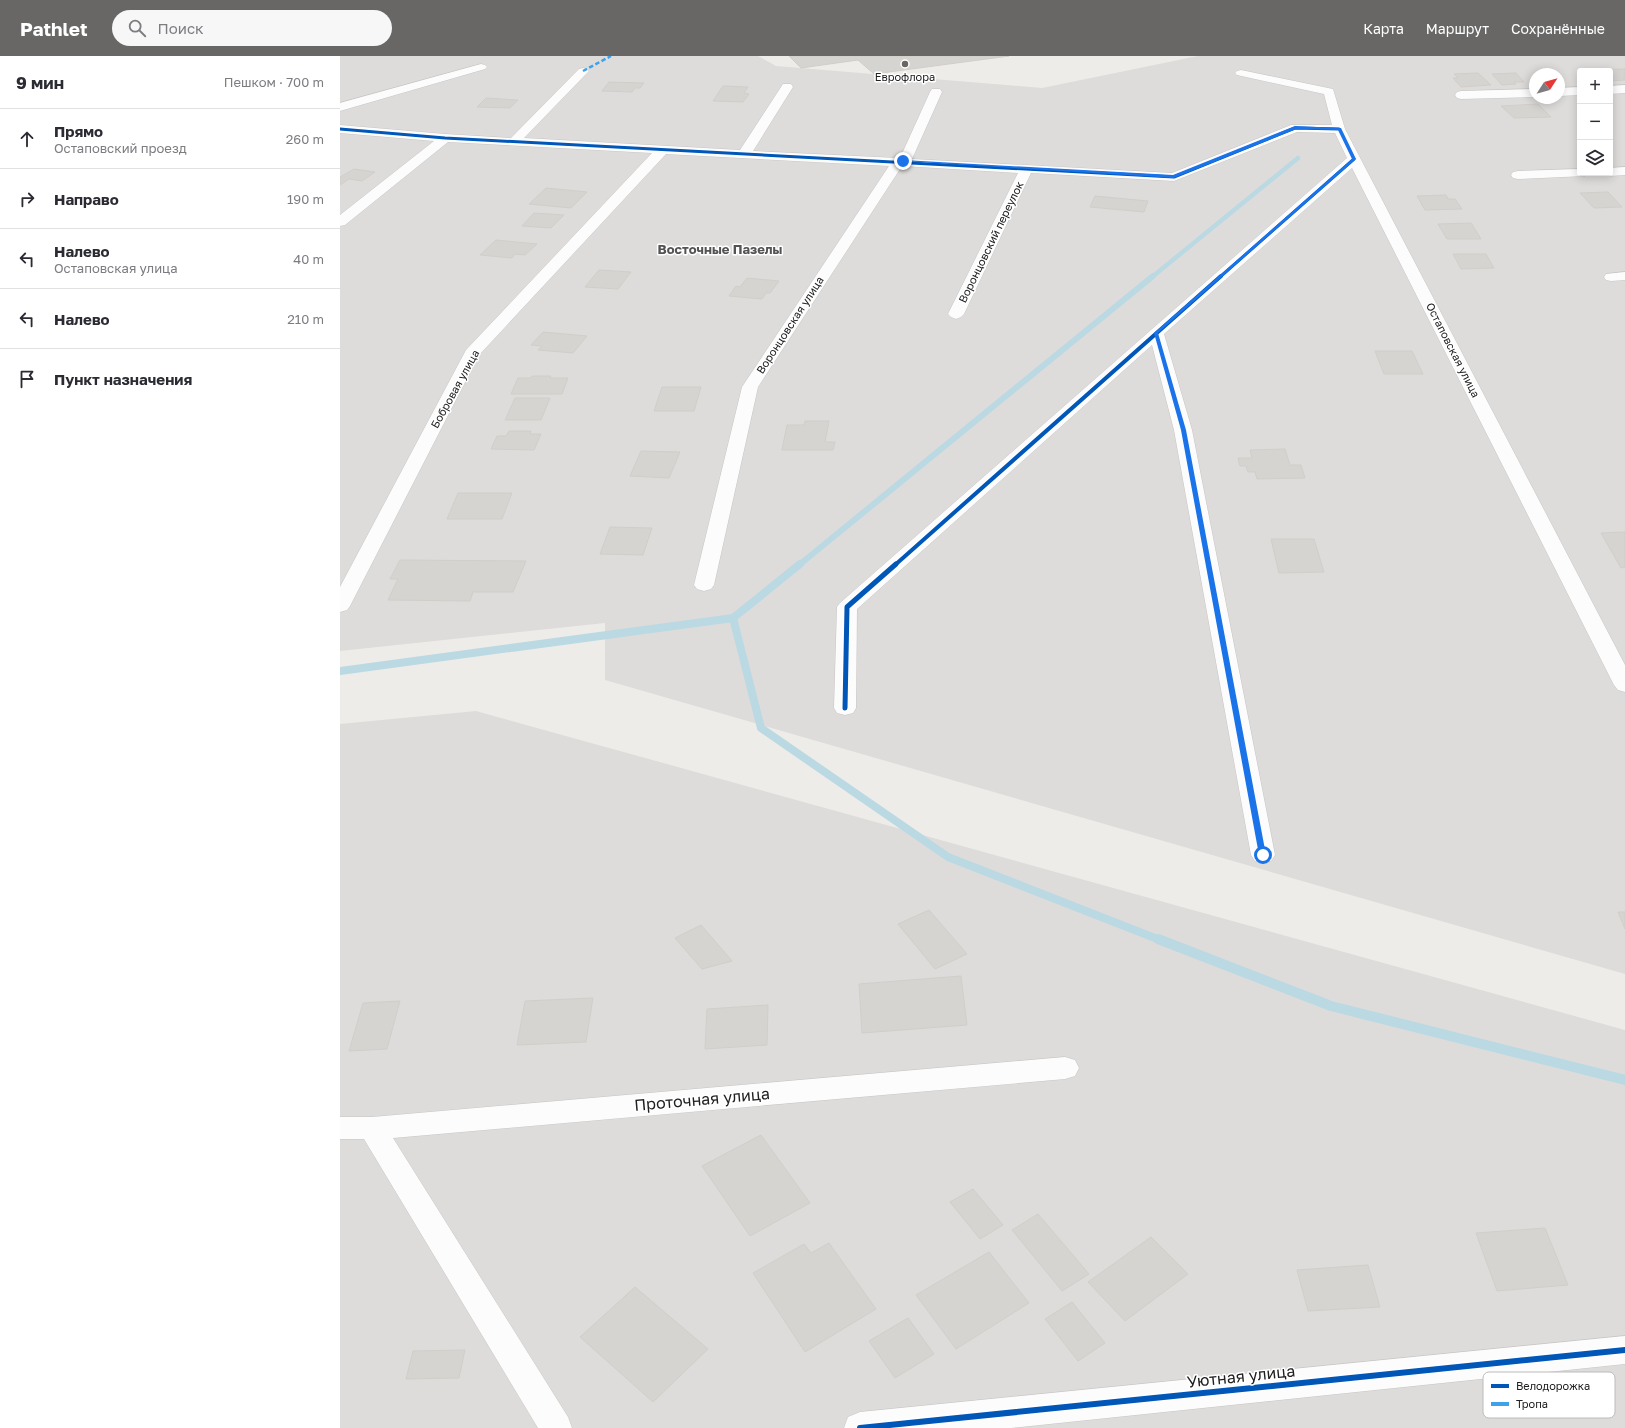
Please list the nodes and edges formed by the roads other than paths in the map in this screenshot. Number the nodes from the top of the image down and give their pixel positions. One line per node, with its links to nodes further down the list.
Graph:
1 (481, 67): 12 (street)
2 (583, 70): 16 (street)
3 (1241, 73): 14 (street, Остаповская улица)
4 (787, 86): 18 (street)
5 (1625, 89): 6 (street)
6 (1613, 90)
7 (1577, 91): 9 (street)
8 (936, 92): 20 (street, Воронцовская улица)
9 (1565, 92)
10 (1529, 93): 11 (street)
11 (1461, 95)
12 (340, 107)
13 (340, 129): 15 (street)
14 (1339, 129): 19 (street, Остаповская улица); 21 (street)
15 (444, 138): 16 (street); 26 (street)
16 (515, 141): 17 (street)
17 (662, 150): 18 (street); 30 (street, Бобровая улица)
18 (744, 154): 20 (street)
19 (1354, 159): 28 (street); 31 (street, Остаповская улица)
20 (903, 161): 21 (street); 29 (street, Воронцовская улица)
21 (1026, 169): 27 (street, Воронцовский переулок)
22 (1625, 171): 23 (street)
23 (1613, 172)
24 (1577, 173): 25 (street)
25 (1518, 175)
26 (340, 222)
27 (956, 314)
28 (1156, 333): 32 (street); 33 (street)
29 (704, 585)
30 (340, 606)
31 (1625, 685)
32 (845, 708)
33 (1263, 855)
34 (1065, 1068): 36 (street, Проточная улица)
35 (340, 1128): 36 (street, Проточная улица)
36 (372, 1128): 38 (street)
37 (1625, 1350): 39 (street, Уютная улица)
38 (556, 1428)
39 (860, 1428)

